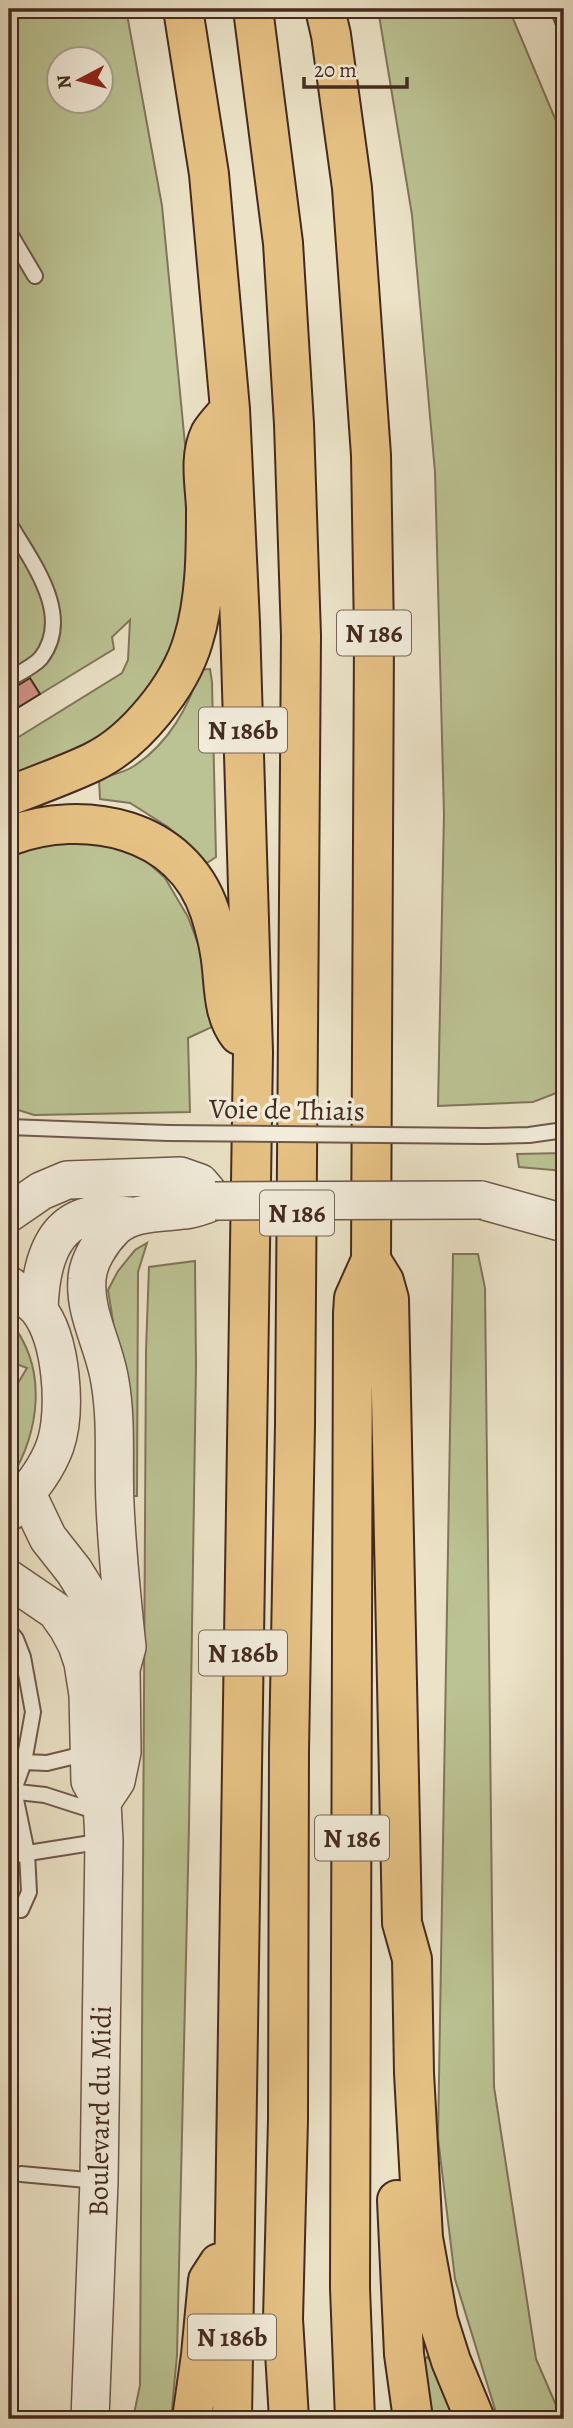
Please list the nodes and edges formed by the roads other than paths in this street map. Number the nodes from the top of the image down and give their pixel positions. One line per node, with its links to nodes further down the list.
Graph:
1 (183, 9): 8 (highway, N 186b)
2 (253, 9): 43 (highway, N 186)
3 (326, 9): 22 (highway, N 186)
4 (558, 9): 5 (lane)
5 (564, 24)
6 (9, 232): 7 (lane)
7 (35, 276)
8 (230, 409): 11 (highway); 13 (highway, N 186b)
9 (9, 523): 10 (lane)
10 (9, 679)
11 (9, 796)
12 (9, 836): 13 (highway)
13 (253, 1052): 39 (highway, N 186b)
14 (9, 1127): 15 (lane, Voie de Thiais, bridge)
15 (564, 1130)
16 (170, 1194): 17 (street, bridge); 19 (street); 20 (street)
17 (481, 1200): 18 (street); 21 (street)
18 (564, 1202)
19 (9, 1213)
20 (131, 1216): 24 (street); 28 (street)
21 (564, 1223)
22 (371, 1260): 36 (highway); 44 (highway, N 186)
23 (9, 1285): 24 (street)
24 (39, 1310): 25 (street)
25 (18, 1503): 28 (street)
26 (9, 1579): 29 (street)
27 (9, 1630): 30 (lane)
28 (121, 1669): 32 (street)
29 (89, 1752): 30 (lane); 32 (street)
30 (24, 1762): 31 (lane)
31 (12, 1790): 32 (lane); 33 (lane)
32 (103, 1819): 33 (lane); 38 (street, Boulevard du Midi)
33 (27, 1853): 34 (lane); 35 (lane)
34 (9, 1856)
35 (21, 1910)
36 (402, 1923): 45 (highway); 46 (highway)
37 (21, 2174): 38 (lane)
38 (99, 2181): 40 (street, Boulevard du Midi)
39 (233, 2255): 41 (highway); 42 (highway, N 186b)
40 (90, 2419)
41 (191, 2419)
42 (232, 2419)
43 (289, 2419)
44 (355, 2419)
45 (413, 2419)
46 (475, 2419)

